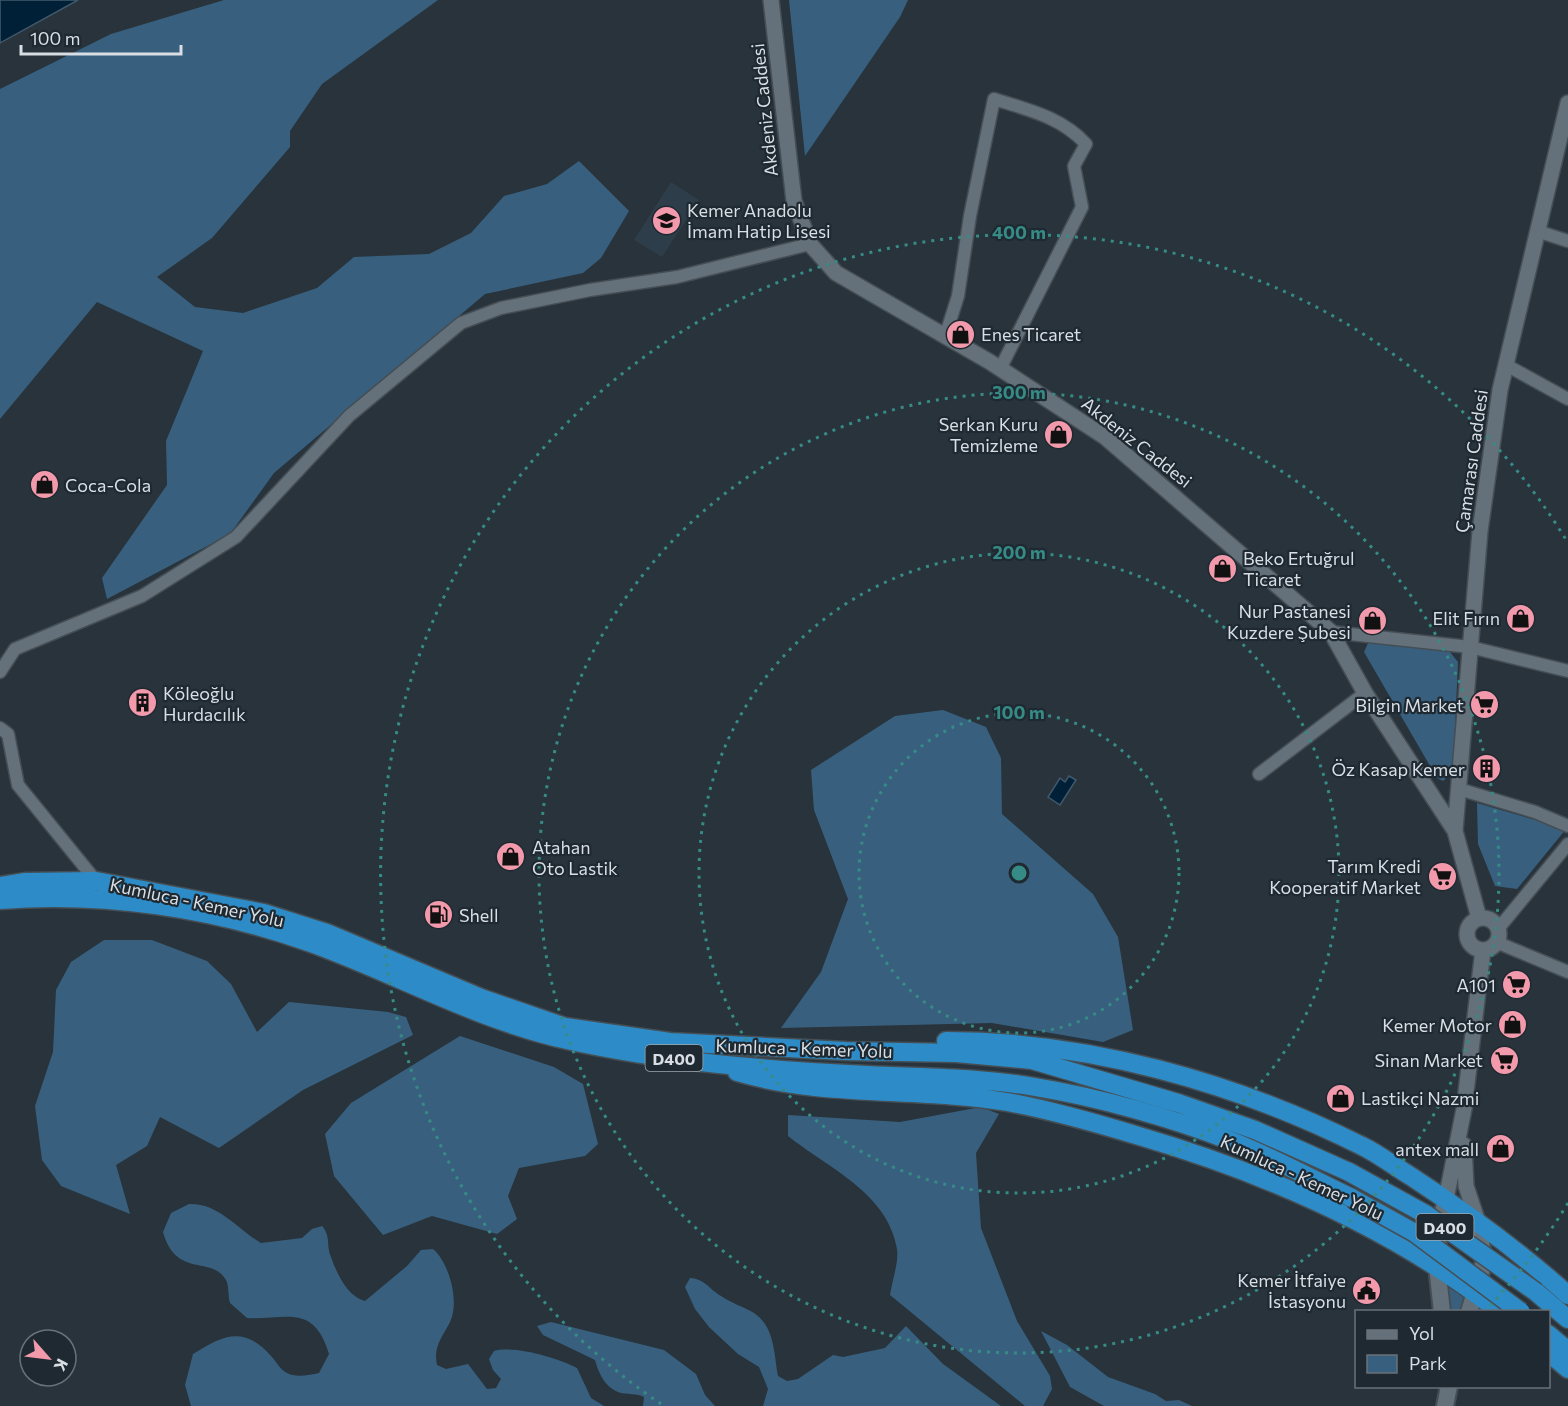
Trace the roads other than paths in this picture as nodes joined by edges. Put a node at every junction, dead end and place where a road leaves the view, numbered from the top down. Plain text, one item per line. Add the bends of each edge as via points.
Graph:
1 (771, 0) edge
2 (1568, 103) edge
3 (1537, 231) junction
4 (1568, 241) edge
5 (810, 244) junction
6 (945, 337) junction
7 (1506, 365) junction
8 (1000, 369) junction
9 (1568, 399) edge
10 (1331, 633) junction
11 (1470, 647) junction
12 (1568, 671) edge
13 (0, 672) edge
14 (1365, 693) junction
15 (0, 729) edge
16 (1259, 774) dead end
17 (1459, 789) junction
18 (1568, 826) edge
19 (1455, 831) junction
20 (1568, 844) edge
21 (96, 880) junction
22 (0, 886) edge
23 (0, 900) edge
24 (1479, 918) junction
25 (1492, 940) junction
26 (1568, 972) edge
27 (770, 1047) junction
28 (701, 1061) junction
29 (1464, 1109) junction
30 (1446, 1199) junction
31 (1478, 1222) junction
32 (1437, 1266) junction
33 (1475, 1292) junction
34 (1568, 1295) edge
35 (1442, 1310) edge
36 (1469, 1310) edge
37 (1499, 1310) edge
38 (1520, 1310) edge
39 (1568, 1319) edge
40 (1550, 1336) edge
41 (1568, 1351) edge
42 (1550, 1354) edge
43 (1568, 1369) edge
44 (1440, 1388) edge
45 (1449, 1388) edge
46 (1439, 1406) edge
47 (1445, 1406) edge

1 - 5 street, Akdeniz Caddesi via 794,201
2 - 3 street, Çamarası Caddesi
3 - 4 street
3 - 7 street, Çamarası Caddesi
5 - 6 street, Akdeniz Caddesi via 836,273
5 - 13 street via 677,277 501,308 461,323 349,416 236,537 142,596 15,648
6 - 8 street, Akdeniz Caddesi
6 - 8 street via 958,296 994,99 1071,128 1086,144 1074,166 1083,207
7 - 9 street
7 - 11 street, Çamarası Caddesi via 1480,531
8 - 10 street, Akdeniz Caddesi via 1105,437
10 - 11 street
10 - 14 street, Akdeniz Caddesi
11 - 12 street
11 - 17 street, Çamarası Caddesi
14 - 16 street
14 - 19 street, Akdeniz Caddesi
15 - 21 street via 8,734 18,785
17 - 18 street
17 - 19 street, Çamarası Caddesi
19 - 24 street, Akdeniz Caddesi
20 - 25 street
21 - 22 highway, Kumluca - Kemer Yolu / D400
21 - 27 highway, Kumluca - Kemer Yolu / D400 via 264,913 327,933 480,998 565,1027 670,1042
23 - 28 highway, Kumluca - Kemer Yolu / D400 via 62,897 133,902 261,927 313,944 517,1027 598,1047
24 - 25 street via 1487,918
24 - 25 street via 1472,922 1466,936 1475,948
25 - 26 street
25 - 29 street
27 - 30 highway via 824,1042 981,1041 1042,1046 1160,1068 1287,1113 1364,1146
27 - 39 highway, Kumluca - Kemer Yolu / D400, bridge via 956,1053 1032,1060 1244,1126 1349,1172 1426,1215
28 - 32 highway, Kumluca - Kemer Yolu / D400 via 763,1080 996,1101 1066,1114 1183,1149 1298,1193 1350,1215
28 - 38 highway, Kumluca - Kemer Yolu / D400, bridge via 864,1075 981,1079 1081,1096 1230,1141 1352,1198 1415,1233
29 - 30 street
29 - 31 street via 1466,1186
30 - 31 highway
30 - 32 main road via 1438,1235
31 - 33 main road via 1484,1262
31 - 34 highway
32 - 33 highway, Kumluca - Kemer Yolu / D400
32 - 35 main road
33 - 36 main road
33 - 37 highway, Kumluca - Kemer Yolu / D400
40 - 41 highway
42 - 43 highway
44 - 46 main road
45 - 47 main road

